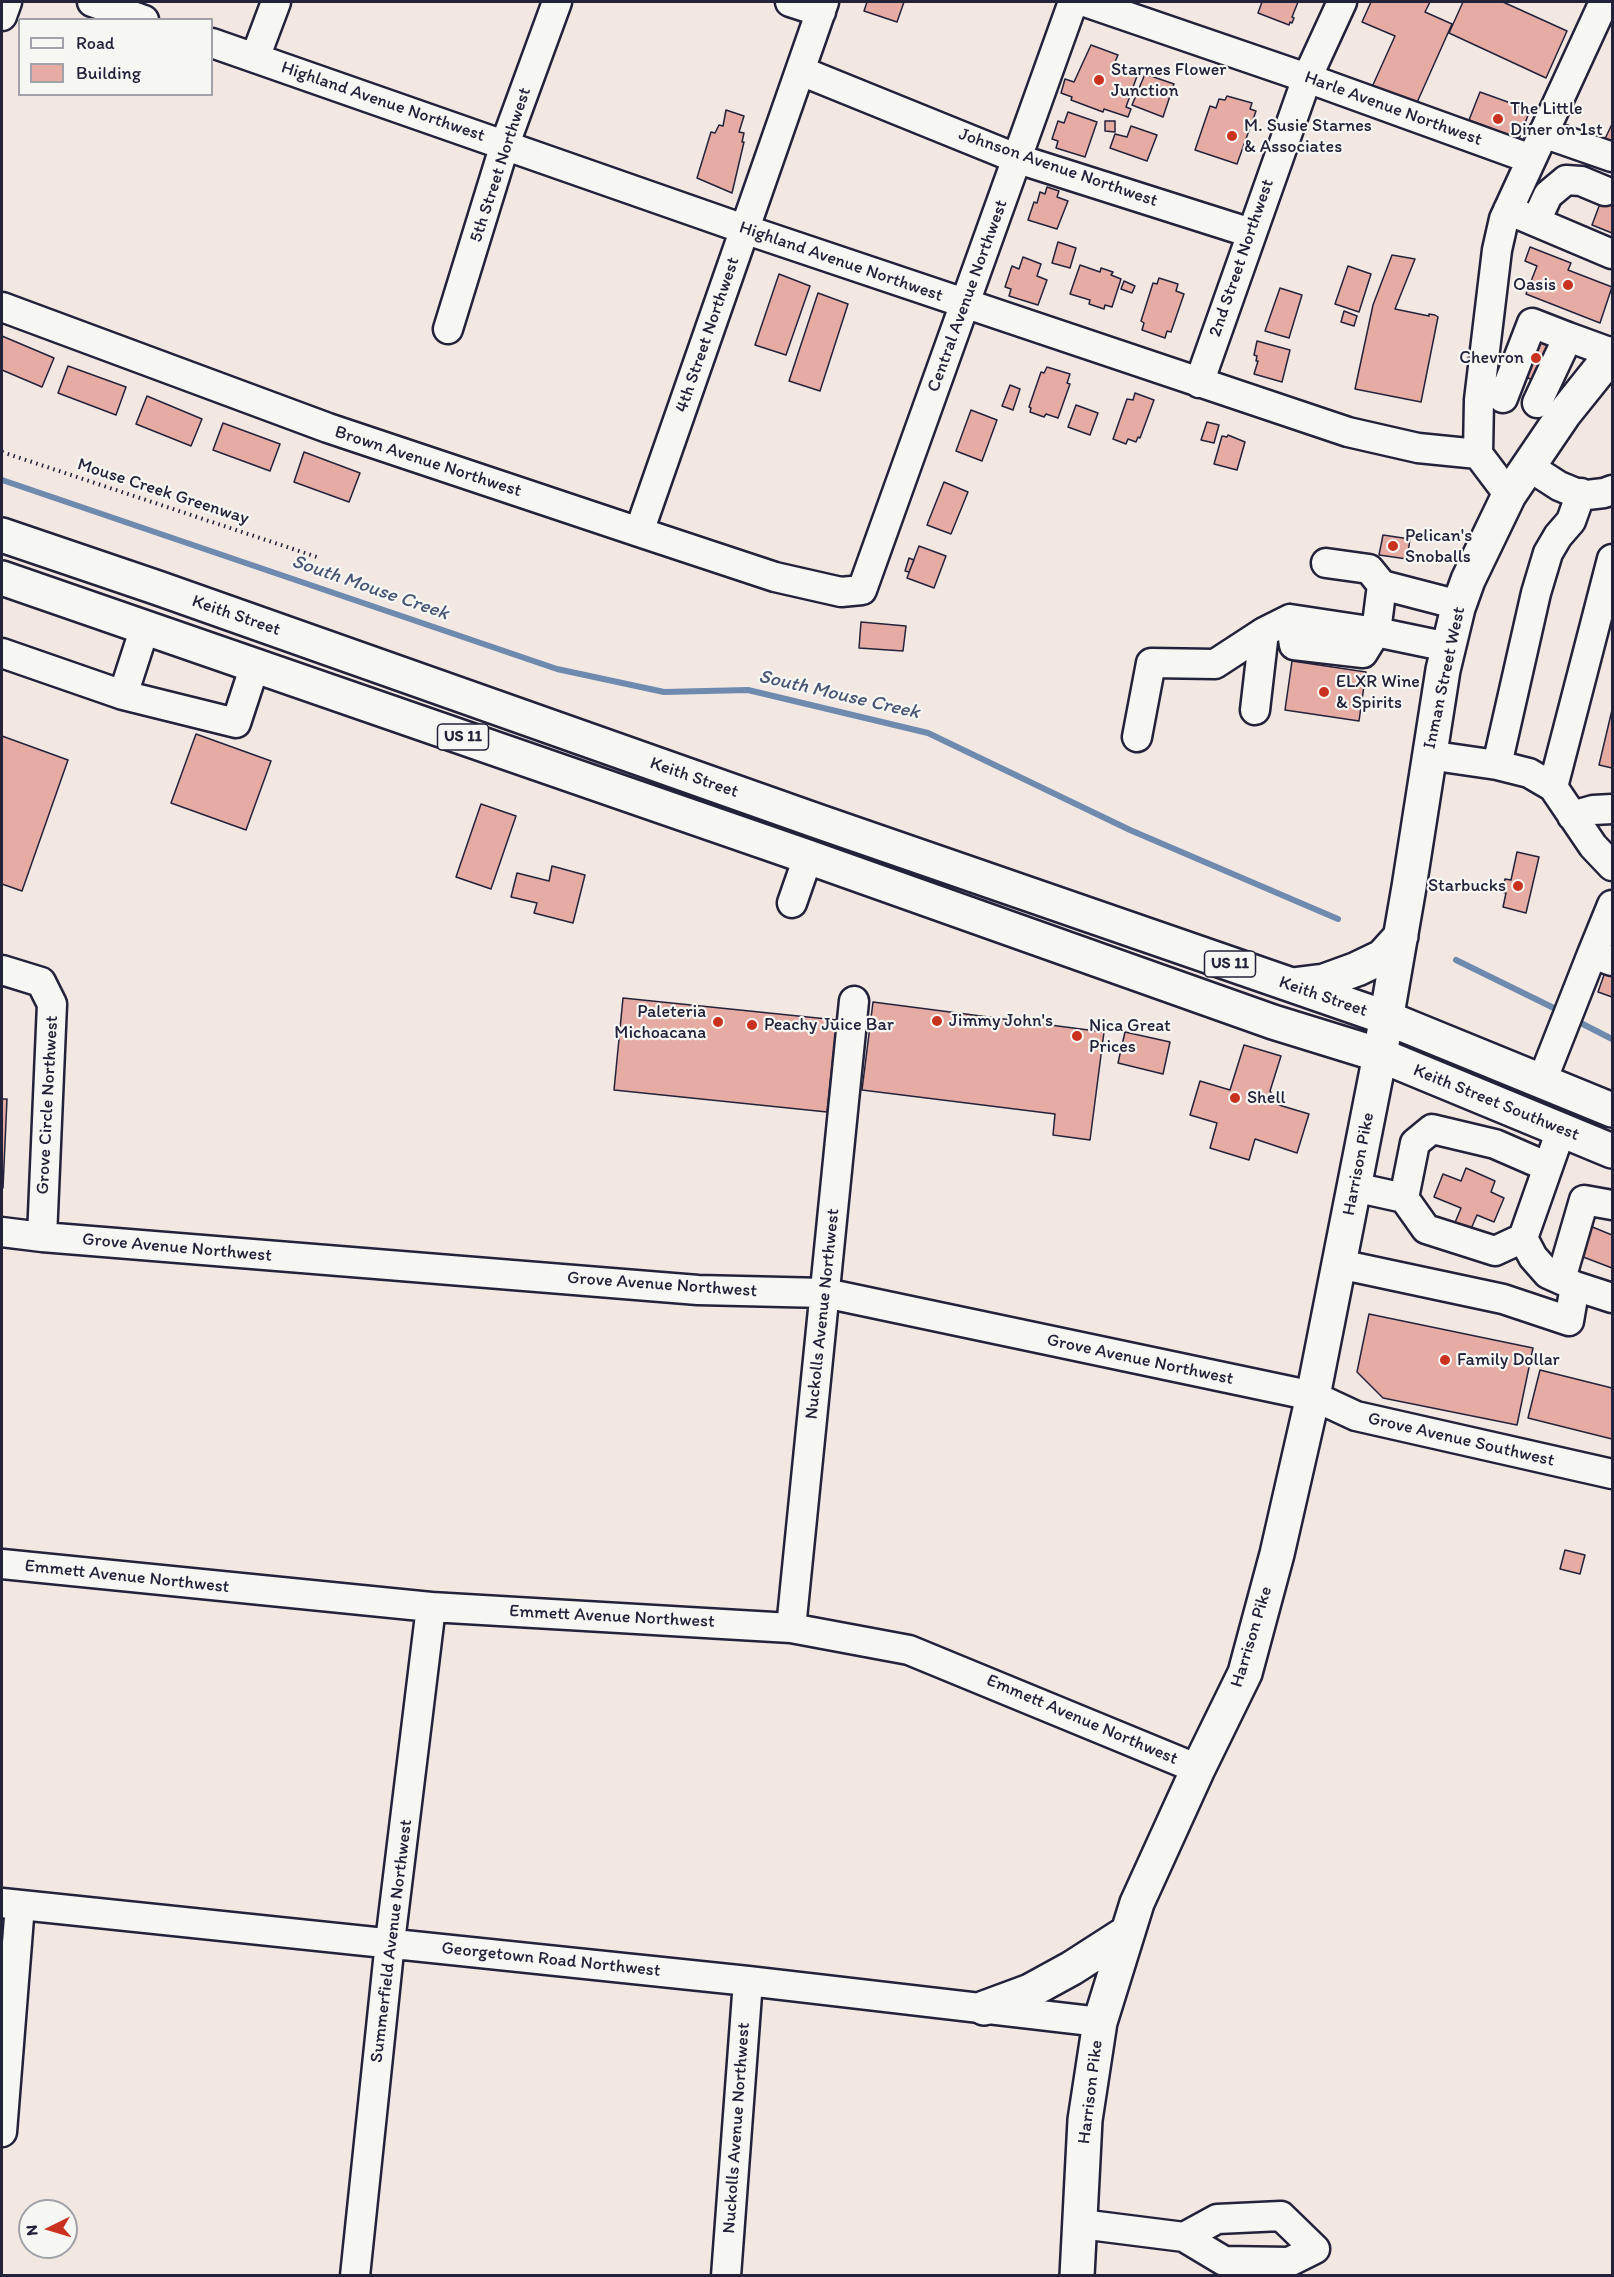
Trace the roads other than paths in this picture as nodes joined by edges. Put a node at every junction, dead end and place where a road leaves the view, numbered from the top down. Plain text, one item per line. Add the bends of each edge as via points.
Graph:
1 (7, 2) edge
2 (92, 2) edge
3 (276, 2) edge
4 (557, 2) edge
5 (790, 2) edge
6 (1073, 2) edge
7 (1085, 2) edge
8 (1342, 2) edge
9 (1604, 2) edge
10 (823, 7) edge
11 (2, 16) edge
12 (138, 18) edge
13 (213, 43) edge
14 (255, 58) junction
15 (801, 71) junction
16 (1307, 78) junction
17 (1543, 133) junction
18 (505, 144) junction
19 (1612, 157) edge
20 (1018, 159) junction
21 (1531, 159) junction
22 (1605, 191) dead end
23 (1508, 210) junction
24 (1261, 217) junction
25 (1536, 222) junction
26 (744, 229) junction
27 (1612, 254) edge
28 (965, 304) junction
29 (2, 307) edge
30 (1489, 310) junction
31 (1532, 323) junction
32 (448, 329) dead end
33 (1568, 337) junction
34 (1612, 354) edge
35 (1199, 382) junction
36 (1491, 399) junction
37 (1550, 409) junction
38 (1478, 454) junction
39 (1528, 466) junction
40 (1612, 490) edge
41 (1581, 494) junction
42 (1509, 495) junction
43 (639, 532) junction
44 (2, 535) edge
45 (1612, 559) edge
46 (1326, 563) dead end
47 (2, 578) edge
48 (1382, 585) junction
49 (1609, 587) edge
50 (158, 588) junction
51 (862, 590) joint
52 (1459, 605) junction
53 (145, 627) junction
54 (1264, 632) junction
55 (1376, 632) junction
56 (1448, 647) junction
57 (2, 653) edge
58 (255, 665) junction
59 (123, 695) junction
60 (1255, 710) dead end
61 (1137, 737) dead end
62 (1428, 755) junction
63 (1497, 765) junction
64 (1553, 787) junction
65 (1612, 809) edge
66 (1572, 816) junction
67 (820, 822) junction
68 (808, 857) junction
69 (1612, 866) edge
70 (792, 903) dead end
71 (1612, 905) edge
72 (1401, 936) junction
73 (1602, 957) edge
74 (2, 970) edge
75 (1290, 985) junction
76 (854, 1000) dead end
77 (1387, 1018) junction
78 (1380, 1055) junction
79 (1542, 1081) junction
80 (1612, 1110) edge
81 (1561, 1130) junction
82 (1612, 1151) edge
83 (1548, 1167) junction
84 (1354, 1187) junction
85 (1404, 1198) junction
86 (1612, 1206) edge
87 (2, 1232) edge
88 (42, 1237) junction
89 (1523, 1238) junction
90 (1340, 1264) junction
91 (1568, 1282) junction
92 (825, 1293) junction
93 (1612, 1298) edge
94 (1313, 1396) junction
95 (1612, 1474) edge
96 (2, 1564) edge
97 (431, 1607) junction
98 (791, 1628) junction
99 (1198, 1768) junction
100 (11, 1904) edge
101 (1128, 1932) junction
102 (390, 1942) junction
103 (748, 1981) junction
104 (984, 2008) junction
105 (1100, 2022) junction
106 (2, 2132) edge
107 (1081, 2224) junction
108 (1184, 2237) junction
109 (355, 2276) edge
110 (726, 2276) edge
111 (1077, 2276) edge

1 - 11 street
2 - 12 street
3 - 14 street
4 - 18 street, 5th Street Northwest
5 - 10 street
6 - 20 street, Central Avenue Northwest
7 - 16 street, Harle Avenue Northwest
8 - 16 street, 2nd Street Northwest
9 - 17 street
10 - 15 street, 4th Street Northwest
13 - 14 street, Highland Avenue Northwest
14 - 18 street, Highland Avenue Northwest
15 - 20 street, Johnson Avenue Northwest
15 - 26 street, 4th Street Northwest
16 - 21 street, Harle Avenue Northwest
16 - 24 street, 2nd Street Northwest
17 - 19 street
17 - 21 street
18 - 26 street, Highland Avenue Northwest
18 - 32 street, 5th Street Northwest
20 - 24 street, Johnson Avenue Northwest
20 - 28 street, Central Avenue Northwest
21 - 23 street
22 - 25 street via 1581,181 1566,180 1548,195
23 - 25 street
23 - 30 street via 1497,250
24 - 35 street, 2nd Street Northwest
25 - 27 street
26 - 28 street, Highland Avenue Northwest
26 - 43 street, 4th Street Northwest
28 - 35 street, Highland Avenue Northwest
28 - 51 street, Central Avenue Northwest
29 - 43 street, Brown Avenue Northwest via 328,428
30 - 31 street
30 - 36 street
31 - 33 street
31 - 36 street
33 - 34 street
33 - 37 street
34 - 37 main road, Inman Street West
35 - 38 street, Highland Avenue Northwest via 1348,432 1418,448
36 - 37 street
36 - 38 street
37 - 39 main road, Inman Street West
38 - 42 street
39 - 41 street via 1559,486
39 - 42 main road, Inman Street West
40 - 41 street
41 - 63 street via 1571,521 1548,553
42 - 52 main road, Inman Street West
43 - 51 street, Brown Avenue Northwest via 775,577 841,592
44 - 50 main road, Keith Street / US 11
45 - 49 street
46 - 48 street via 1369,569
47 - 53 main road, Keith Street / US 11
48 - 52 street
48 - 55 street
49 - 64 street
50 - 53 main road
50 - 67 main road, Keith Street / US 11
52 - 56 main road, Inman Street West
53 - 58 main road, Keith Street / US 11
53 - 59 street
54 - 55 street via 1290,619
54 - 60 street
54 - 61 street via 1215,664 1151,663
55 - 56 street
56 - 62 main road, Inman Street West
57 - 59 street
58 - 59 street via 236,723
58 - 68 main road, Keith Street / US 11
62 - 63 street
62 - 72 main road, Inman Street West
63 - 64 street via 1529,772
64 - 66 street
65 - 66 street
66 - 69 street
67 - 68 main road
67 - 75 main road, Keith Street / US 11
68 - 70 street
68 - 78 main road, Keith Street / US 11 via 1273,1022
71 - 73 street
72 - 75 main road via 1382,957 1357,969 1324,981
72 - 77 main road, Inman Street West
73 - 79 street
74 - 88 street, Grove Circle Northwest via 41,982 52,1004
75 - 77 main road, Keith Street / US 11
76 - 92 street, Nuckolls Avenue Northwest
77 - 78 main road, Harrison Pike
77 - 79 main road, Keith Street Southwest / US 11
78 - 81 main road, Keith Street Southwest / US 11
78 - 84 main road, Harrison Pike
79 - 80 main road, Keith Street Southwest / US 11
81 - 82 main road, Keith Street Southwest / US 11
81 - 83 street
83 - 85 street via 1495,1144 1432,1129 1415,1143
83 - 89 street
84 - 85 street
84 - 90 main road, Harrison Pike
85 - 89 street via 1426,1229 1495,1251
86 - 91 street via 1584,1200
87 - 88 street, Grove Avenue Northwest
88 - 92 street, Grove Avenue Northwest via 698,1290
89 - 91 street via 1548,1274
90 - 91 street via 1503,1299 1569,1321
90 - 94 main road, Harrison Pike
91 - 93 street
92 - 94 street, Grove Avenue Northwest
92 - 98 street, Nuckolls Avenue Northwest
94 - 95 street, Grove Avenue Southwest via 1356,1416
94 - 99 main road, Harrison Pike via 1245,1673
96 - 97 street, Emmett Avenue Northwest
97 - 98 street, Emmett Avenue Northwest
97 - 102 street, Summerfield Avenue Northwest
98 - 99 street, Emmett Avenue Northwest via 909,1650
99 - 101 main road, Harrison Pike via 1137,1903
100 - 102 street, Georgetown Road Northwest
100 - 106 street
101 - 104 main road via 1030,1991
101 - 105 main road, Harrison Pike
102 - 103 street, Georgetown Road Northwest
102 - 109 street, Summerfield Avenue Northwest
103 - 104 street, Georgetown Road Northwest
103 - 110 street, Nuckolls Avenue Northwest
104 - 105 street, Georgetown Road Northwest
105 - 107 main road, Harrison Pike via 1085,2120
107 - 108 street
107 - 111 main road, Harrison Pike
108 - 108 street via 1224,2261 1290,2262 1315,2249 1281,2216 1217,2219

